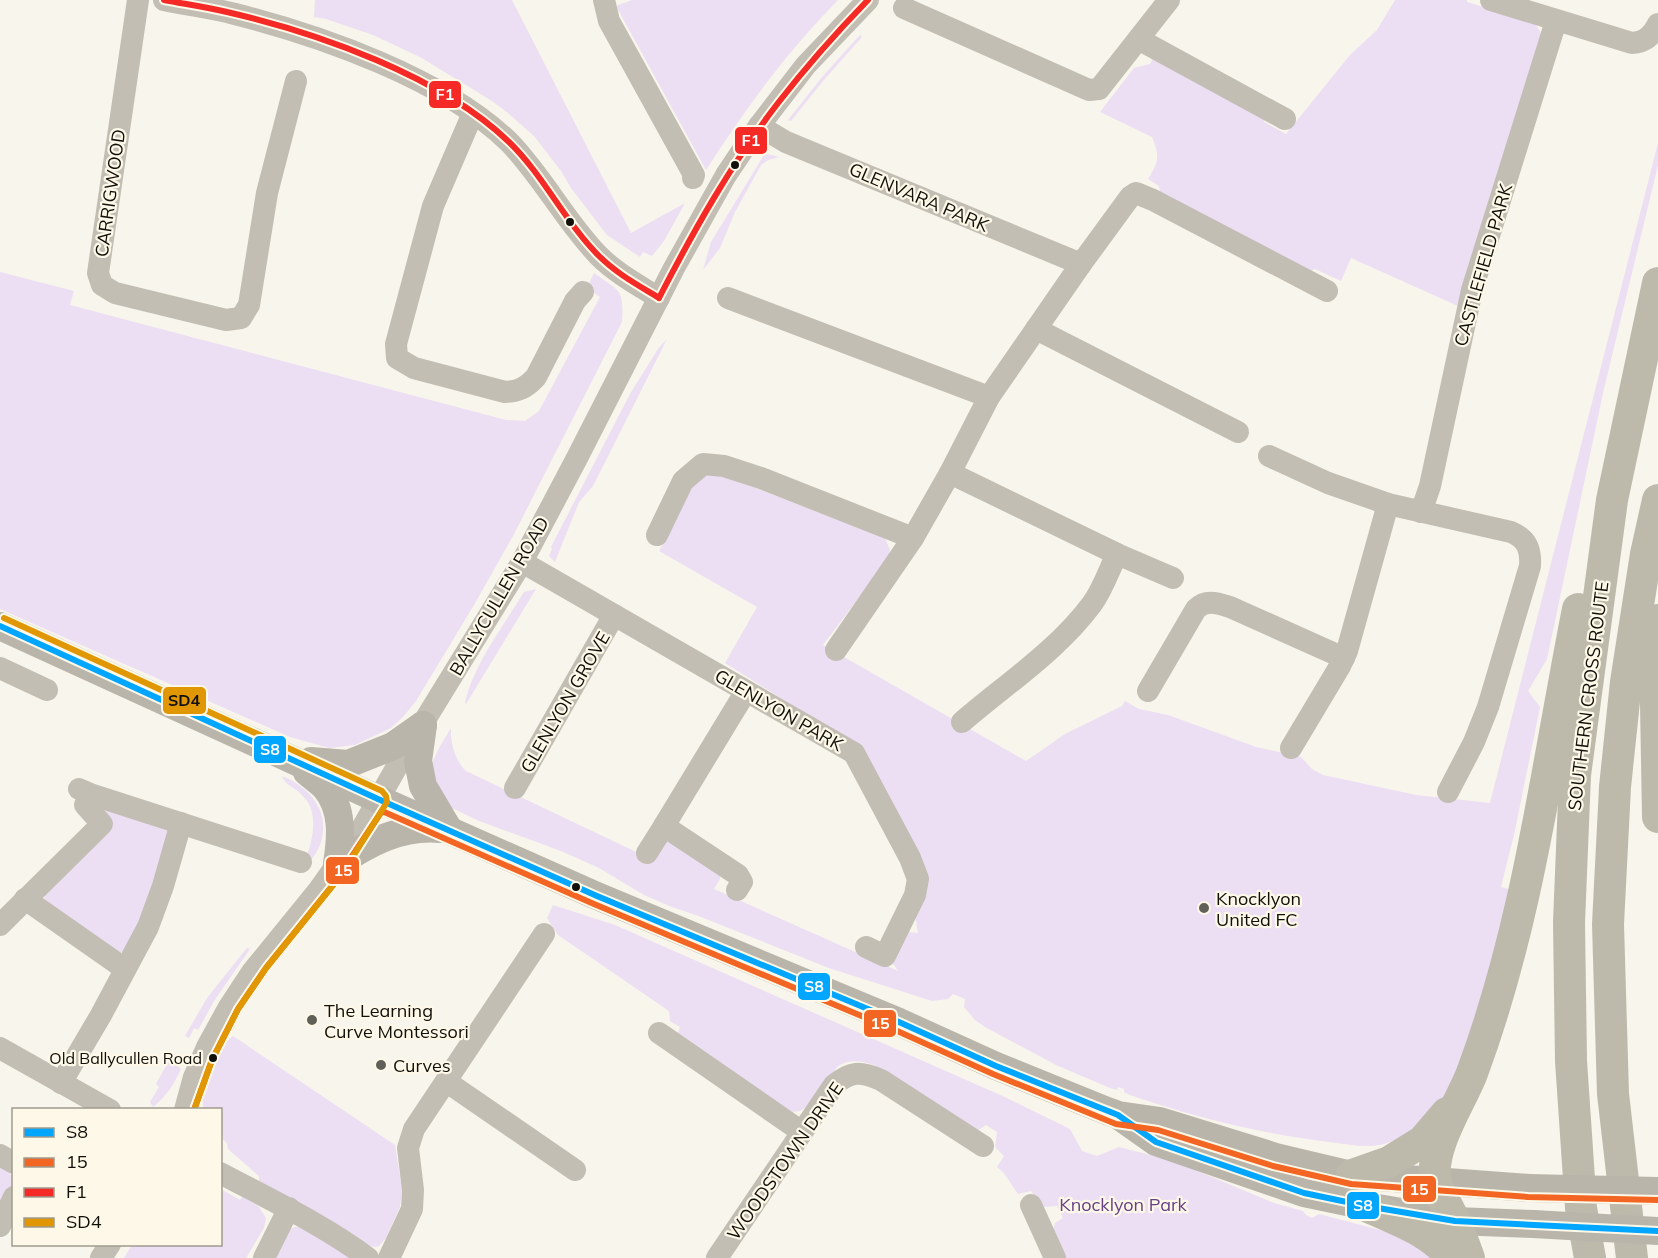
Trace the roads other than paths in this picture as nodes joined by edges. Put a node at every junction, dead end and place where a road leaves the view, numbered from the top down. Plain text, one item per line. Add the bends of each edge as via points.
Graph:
1 (138, 0) edge
2 (164, 0) edge
3 (604, 0) edge
4 (868, 0) edge
5 (1169, 0) edge
6 (1491, 0) edge
7 (234, 7) edge
8 (904, 8) dead end
9 (1556, 21) junction
10 (1653, 31) edge
11 (1140, 40) junction
12 (296, 81) dead end
13 (473, 113) junction
14 (1285, 119) dead end
15 (759, 126) junction
16 (693, 178) dead end
17 (1081, 264) junction
18 (1658, 282) edge
19 (1326, 291) dead end
20 (583, 292) dead end
21 (659, 298) junction
22 (728, 298) dead end
23 (1036, 328) junction
24 (989, 397) junction
25 (1238, 432) dead end
26 (1269, 456) dead end
27 (950, 473) junction
28 (1612, 500) junction
29 (1658, 501) edge
30 (1388, 504) junction
31 (1421, 512) junction
32 (657, 535) dead end
33 (913, 538) junction
34 (1117, 554) junction
35 (522, 562) junction
36 (1173, 578) dead end
37 (614, 615) junction
38 (1658, 620) edge
39 (0, 626) edge
40 (836, 650) dead end
41 (1344, 658) junction
42 (0, 668) edge
43 (47, 690) dead end
44 (746, 691) junction
45 (1148, 691) dead end
46 (962, 722) dead end
47 (423, 725) junction
48 (1291, 748) dead end
49 (291, 759) junction
50 (515, 788) dead end
51 (1449, 792) dead end
52 (378, 799) junction
53 (1658, 817) edge
54 (181, 824) junction
55 (664, 826) junction
56 (449, 830) junction
57 (647, 853) dead end
58 (301, 862) dead end
59 (337, 864) junction
60 (737, 890) dead end
61 (25, 899) junction
62 (0, 925) edge
63 (544, 934) dead end
64 (866, 947) dead end
65 (125, 969) junction
66 (659, 1033) dead end
67 (0, 1048) edge
68 (447, 1082) junction
69 (61, 1083) junction
70 (1457, 1102) junction
71 (106, 1108) edge
72 (186, 1108) edge
73 (1118, 1115) junction
74 (802, 1132) junction
75 (983, 1146) dead end
76 (575, 1170) dead end
77 (222, 1174) edge
78 (1352, 1175) junction
79 (1435, 1179) junction
80 (1658, 1191) edge
81 (12, 1201) edge
82 (1366, 1206) junction
83 (289, 1208) junction
84 (1035, 1214) dead end
85 (1455, 1221) junction
86 (0, 1226) edge
87 (1658, 1231) edge
88 (264, 1258) edge
89 (368, 1258) edge
90 (389, 1258) edge
91 (717, 1258) edge
92 (1055, 1258) edge
93 (1452, 1258) edge
94 (1469, 1258) edge
95 (1590, 1258) edge
96 (1632, 1258) edge

1 - 12 street, CARRIGWOOD via 98,273 102,285 115,293 226,320 240,318 249,305 267,193
2 - 7 street
3 - 16 street via 609,21
4 - 15 street, BALLYCULLEN ROAD via 807,65
5 - 11 street
6 - 9 street
7 - 13 street via 385,65
8 - 11 street via 1089,90 1099,89
9 - 10 street via 1626,42 1640,42
9 - 31 street, CASTLEFIELD PARK via 1472,290
11 - 14 street
13 - 20 street via 433,206 396,344 397,358 414,368 517,392 536,377
13 - 21 street via 532,167 600,257
15 - 17 street, GLENVARA PARK via 786,142
15 - 21 street, BALLYCULLEN ROAD via 711,201
17 - 19 street via 1136,193
17 - 23 street
18 - 28 highway, SOUTHERN CROSS ROUTE
21 - 35 street, BALLYCULLEN ROAD
22 - 24 street
23 - 24 street
23 - 25 street
24 - 27 street
26 - 30 street
27 - 33 street
27 - 34 street
28 - 70 highway via 1590,551 1522,904 1471,1074
28 - 95 highway, SOUTHERN CROSS ROUTE via 1575,775 1569,921 1571,1061 1581,1208
29 - 96 highway, SOUTHERN CROSS ROUTE via 1626,682 1615,787 1608,924 1613,1094
30 - 31 street
30 - 41 street
31 - 51 street via 1511,532 1526,542 1530,551 1530,566 1488,707
32 - 33 street via 683,481 703,464 761,478
33 - 40 street
34 - 36 street
34 - 46 street via 1093,603 1063,636
35 - 37 street, GLENLYON PARK
35 - 47 street, BALLYCULLEN ROAD
37 - 44 street, GLENLYON PARK
37 - 50 street, GLENLYON GROVE
38 - 53 highway
39 - 49 main road
41 - 45 street via 1230,607 1208,602 1196,609
41 - 48 street
42 - 43 street
44 - 55 street
44 - 64 street, GLENLYON PARK via 854,753 910,858 918,879 904,920 885,956
47 - 49 main road via 393,746 348,764
47 - 52 street, BALLYCULLEN ROAD
47 - 56 main road via 418,761 423,786
49 - 52 main road
49 - 59 main road via 326,788 337,808 341,837
52 - 56 main road
52 - 59 street
54 - 58 street
54 - 61 street via 93,795 82,797 102,824
54 - 65 street via 148,927
55 - 57 street
55 - 60 street via 738,875 742,882
56 - 59 main road via 431,828 394,834 367,844
56 - 73 main road
59 - 72 street via 229,1007 194,1077
61 - 62 street
61 - 65 street
63 - 68 street
65 - 69 street
66 - 74 street
67 - 69 street
68 - 76 street
68 - 90 street via 414,1129 408,1148 412,1209
69 - 71 street
70 - 78 highway via 1423,1141 1389,1162
70 - 79 highway via 1441,1141
73 - 78 main road via 1160,1121 1276,1157
73 - 82 main road via 1156,1142 1304,1193
74 - 75 street, WOODSTOWN DRIVE via 834,1085 844,1076 857,1073 881,1080
74 - 91 street, WOODSTOWN DRIVE
77 - 83 street
78 - 79 main road
79 - 80 main road, bridge via 1529,1188
79 - 85 highway
81 - 86 street
82 - 85 main road
82 - 93 highway via 1442,1244
83 - 88 street
83 - 89 street
84 - 92 street
85 - 87 main road, bridge
85 - 94 highway

